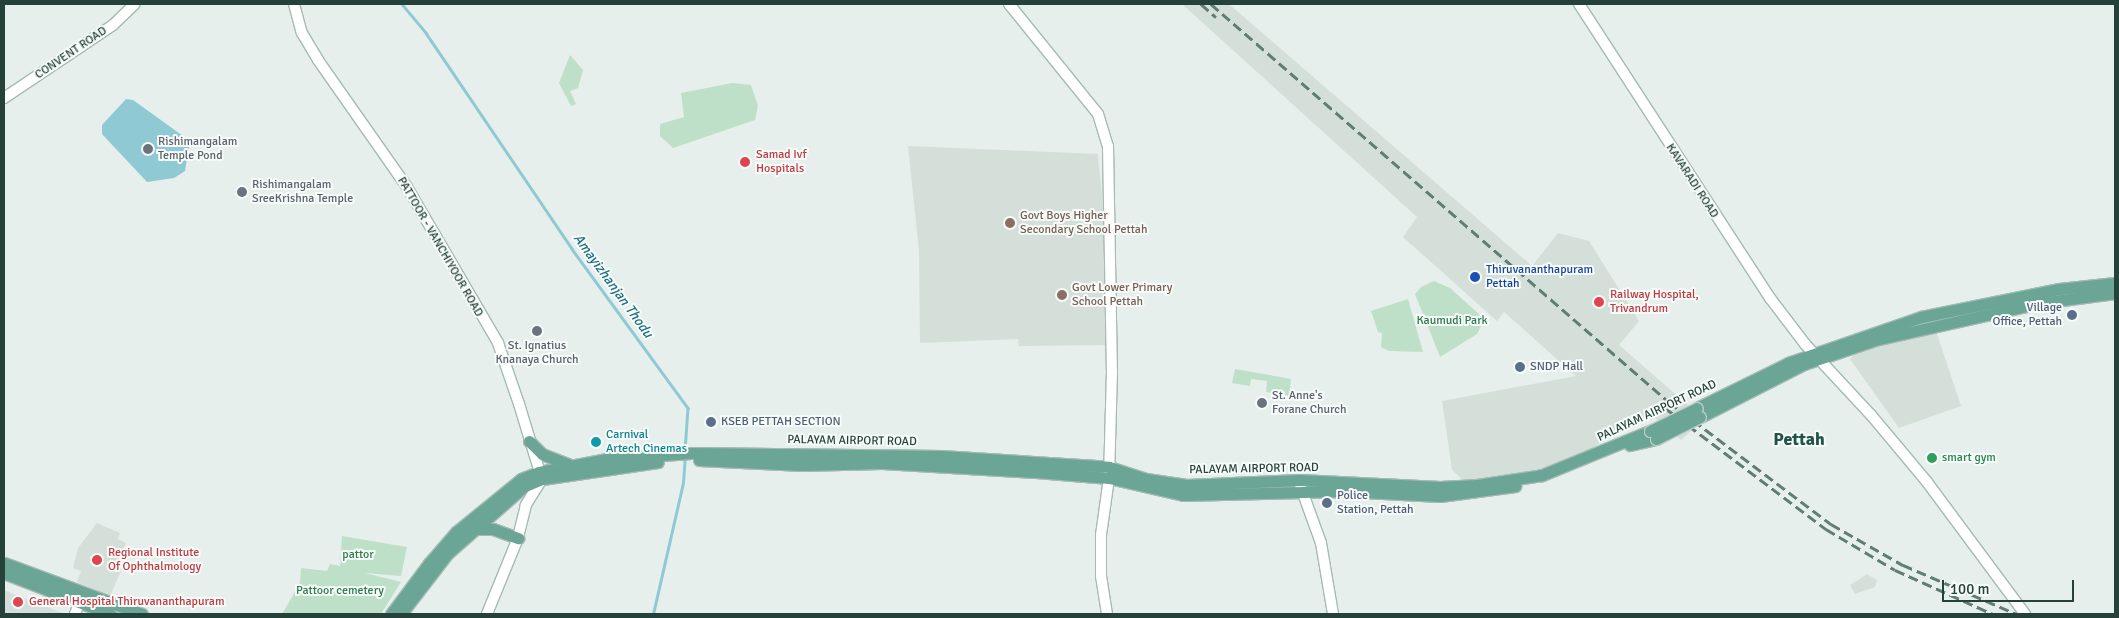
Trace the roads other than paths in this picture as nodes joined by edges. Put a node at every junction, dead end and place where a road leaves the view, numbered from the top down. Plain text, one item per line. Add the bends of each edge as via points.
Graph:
1 (135, 4) edge
2 (294, 4) edge
3 (1009, 4) edge
4 (1579, 4) edge
5 (4, 98) edge
6 (2115, 284) edge
7 (2115, 293) edge
8 (1819, 357) junction
9 (1840, 381) junction
10 (1699, 413) junction
11 (530, 441) junction
12 (669, 457) junction
13 (572, 465) junction
14 (1109, 473) junction
15 (540, 475) junction
16 (1300, 485) junction
17 (473, 529) junction
18 (518, 538) junction
19 (4, 563) edge
20 (4, 573) edge
21 (81, 598) junction
22 (75, 614) edge
23 (110, 614) edge
24 (142, 614) edge
25 (391, 614) edge
26 (401, 614) edge
27 (487, 614) edge
28 (1107, 614) edge
29 (1333, 614) edge
30 (2025, 614) edge

1 - 5 main road, CONVENT ROAD via 113,25
2 - 11 main road, PATTOOR - VANCHIYOOR ROAD via 302,33 318,60 407,187 498,343
3 - 14 main road via 1098,114 1108,146 1112,371
4 - 8 main road, KAVARADI ROAD via 1744,262
6 - 8 main road, PALAYAM AIRPORT ROAD via 2058,289 1921,317
7 - 8 main road, PALAYAM AIRPORT ROAD via 2039,302 1925,327
8 - 9 main road
8 - 9 main road via 1840,374
8 - 10 main road, PALAYAM AIRPORT ROAD
8 - 10 main road, PALAYAM AIRPORT ROAD
9 - 30 main road via 1927,482
10 - 16 main road, PALAYAM AIRPORT ROAD, bridge via 1558,478 1478,493 1440,496
11 - 13 main road via 542,454
11 - 15 main road, PATTOOR - VANCHIYOOR ROAD
12 - 13 main road, PALAYAM AIRPORT ROAD
12 - 14 main road, PALAYAM AIRPORT ROAD via 941,456
12 - 15 main road, PALAYAM AIRPORT ROAD
13 - 15 main road, PALAYAM AIRPORT ROAD
14 - 16 main road, PALAYAM AIRPORT ROAD via 1187,485
14 - 28 main road via 1101,534 1101,576
15 - 17 main road, PALAYAM AIRPORT ROAD
15 - 18 main road via 520,521
15 - 25 main road, PALAYAM AIRPORT ROAD via 521,479 456,532
16 - 29 main road via 1321,543
17 - 18 main road via 493,529
17 - 26 main road, PALAYAM AIRPORT ROAD via 448,553
18 - 27 main road
19 - 21 main road
20 - 21 main road
21 - 22 main road
21 - 23 main road
21 - 24 main road

